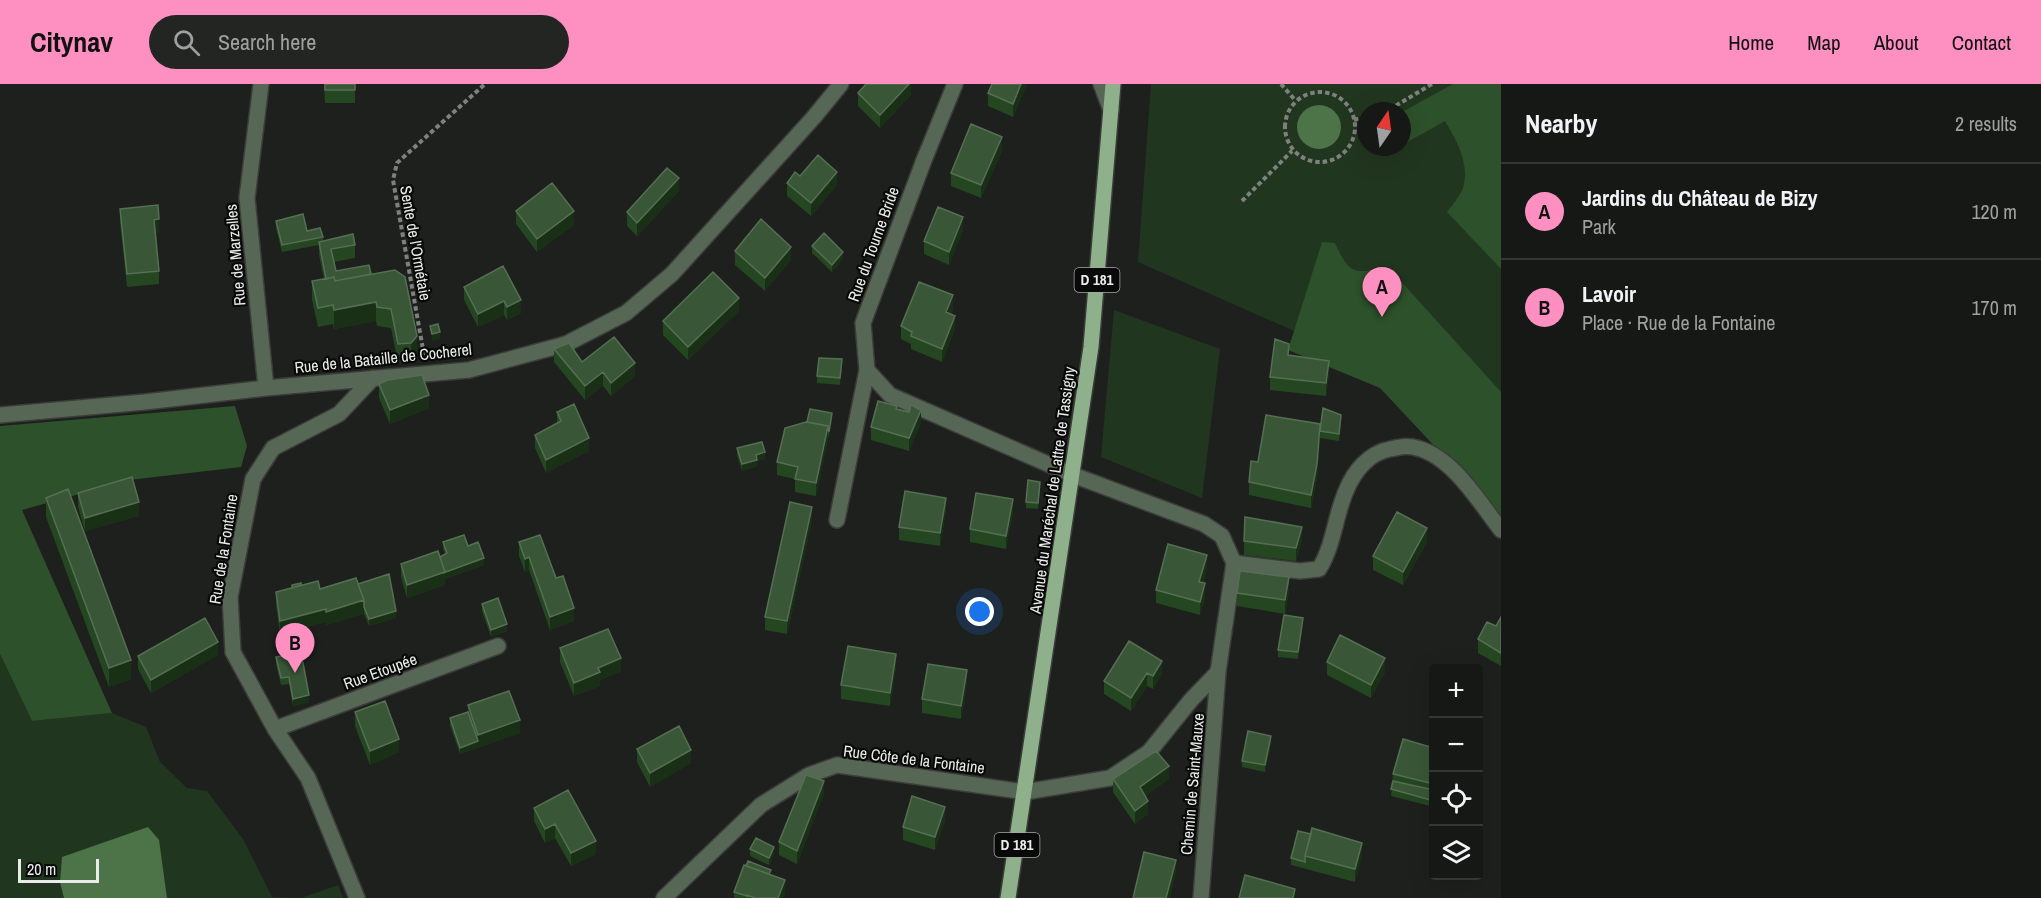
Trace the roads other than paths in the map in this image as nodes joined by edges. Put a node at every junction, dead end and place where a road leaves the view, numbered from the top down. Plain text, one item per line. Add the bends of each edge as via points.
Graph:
1 (261, 84) edge
2 (841, 84) edge
3 (955, 84) edge
4 (1101, 84) edge
5 (1113, 84) edge
6 (1111, 110) junction
7 (867, 370) junction
8 (373, 378) junction
9 (266, 388) junction
10 (0, 415) edge
11 (1073, 475) junction
12 (837, 520) dead end
13 (1501, 530) edge
14 (1234, 563) junction
15 (498, 646) dead end
16 (1218, 672) junction
17 (275, 729) junction
18 (1026, 792) junction
19 (357, 898) edge
20 (664, 898) edge
21 (1008, 898) edge
22 (1201, 898) edge

1 - 9 street, Rue de Marzelles via 247,198
2 - 8 street, Rue de la Bataille de Cocherel via 672,274 626,314 566,344 469,370
3 - 7 street, Rue du Tourne Bride via 863,323
4 - 6 street
5 - 6 main road, Avenue du Maréchal de Lattre de Tassigny / D 181
6 - 11 main road, Avenue du Maréchal de Lattre de Tassigny / D 181 via 1091,347
7 - 11 street via 890,395
7 - 12 street, Rue du Tourne Bride
8 - 9 street, Rue de la Bataille de Cocherel
8 - 17 street, Rue de la Fontaine via 339,414 273,448 253,479 230,597 233,652
9 - 10 street, Rue de la Bataille de Cocherel
11 - 14 street via 1204,524 1222,536
11 - 18 main road, Avenue du Maréchal de Lattre de Tassigny / D 181
13 - 14 street via 1457,474 1433,455 1405,446 1384,450 1364,461 1346,490 1326,558 1319,569 1300,571
14 - 16 street, Chemin de Saint-Mauxe
15 - 17 street, Rue Etoupée
16 - 18 street, Rue Côte de la Fontaine via 1149,752 1110,778
16 - 22 street, Chemin de Saint-Mauxe
17 - 19 street, Rue de la Fontaine via 308,778
18 - 20 street, Rue Côte de la Fontaine via 837,765 808,775 761,805
18 - 21 main road, Avenue du Maréchal de Lattre de Tassigny / D 181

